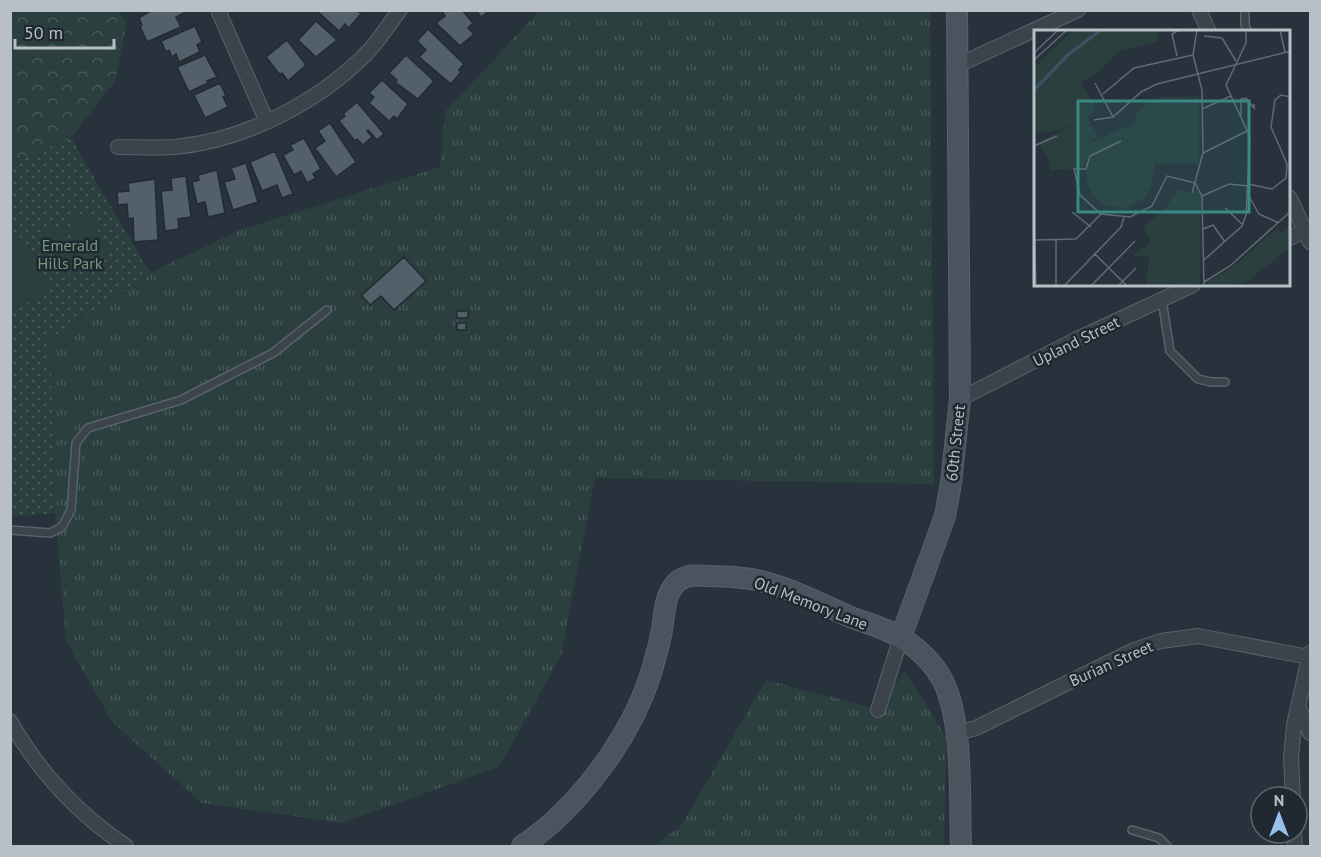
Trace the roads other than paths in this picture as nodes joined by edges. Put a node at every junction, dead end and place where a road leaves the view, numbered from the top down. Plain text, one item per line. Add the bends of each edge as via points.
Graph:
1 (218, 10) edge
2 (400, 10) edge
3 (957, 10) edge
4 (1078, 10) edge
5 (1199, 10) edge
6 (1245, 10) edge
7 (1034, 30) edge
8 (1034, 30) edge
9 (1208, 30) edge
10 (1247, 30) edge
11 (958, 65) junction
12 (267, 122) junction
13 (118, 147) dead end
14 (1291, 200) edge
15 (1308, 236) edge
16 (1291, 238) edge
17 (1191, 286) edge
18 (1162, 300) junction
19 (327, 310) dead end
20 (1225, 382) dead end
21 (960, 399) junction
22 (10, 530) edge
23 (900, 637) junction
24 (1310, 655) edge
25 (1298, 706) junction
26 (878, 710) dead end
27 (10, 721) edge
28 (1311, 733) edge
29 (957, 734) junction
30 (1292, 785) edge
31 (1132, 830) dead end
32 (126, 846) edge
33 (522, 846) edge
34 (961, 846) edge
35 (1167, 846) edge

1 - 12 street
2 - 12 street via 367,53 325,90
3 - 11 street, 60th Street
4 - 8 street
5 - 9 street
6 - 10 lane
7 - 11 street
11 - 21 street, 60th Street
12 - 13 street via 231,135 175,147
14 - 15 street
15 - 16 street
17 - 18 street, Upland Street
18 - 20 lane via 1170,351 1198,379
18 - 21 street, Upland Street
19 - 22 lane via 273,353 181,400 88,428 76,443 71,510 62,527 50,533
21 - 23 street, 60th Street via 945,516
23 - 26 street
23 - 29 street via 929,659 938,674 953,706
23 - 33 street, Old Memory Lane via 752,579 693,575 682,578 668,596 651,672 617,742 599,771 567,808
24 - 25 street
24 - 29 street, Burian Street via 1198,636 1161,641 1134,650
25 - 28 street
25 - 30 street via 1291,758
27 - 32 street via 26,748 69,800
29 - 34 street
31 - 35 lane via 1159,838

